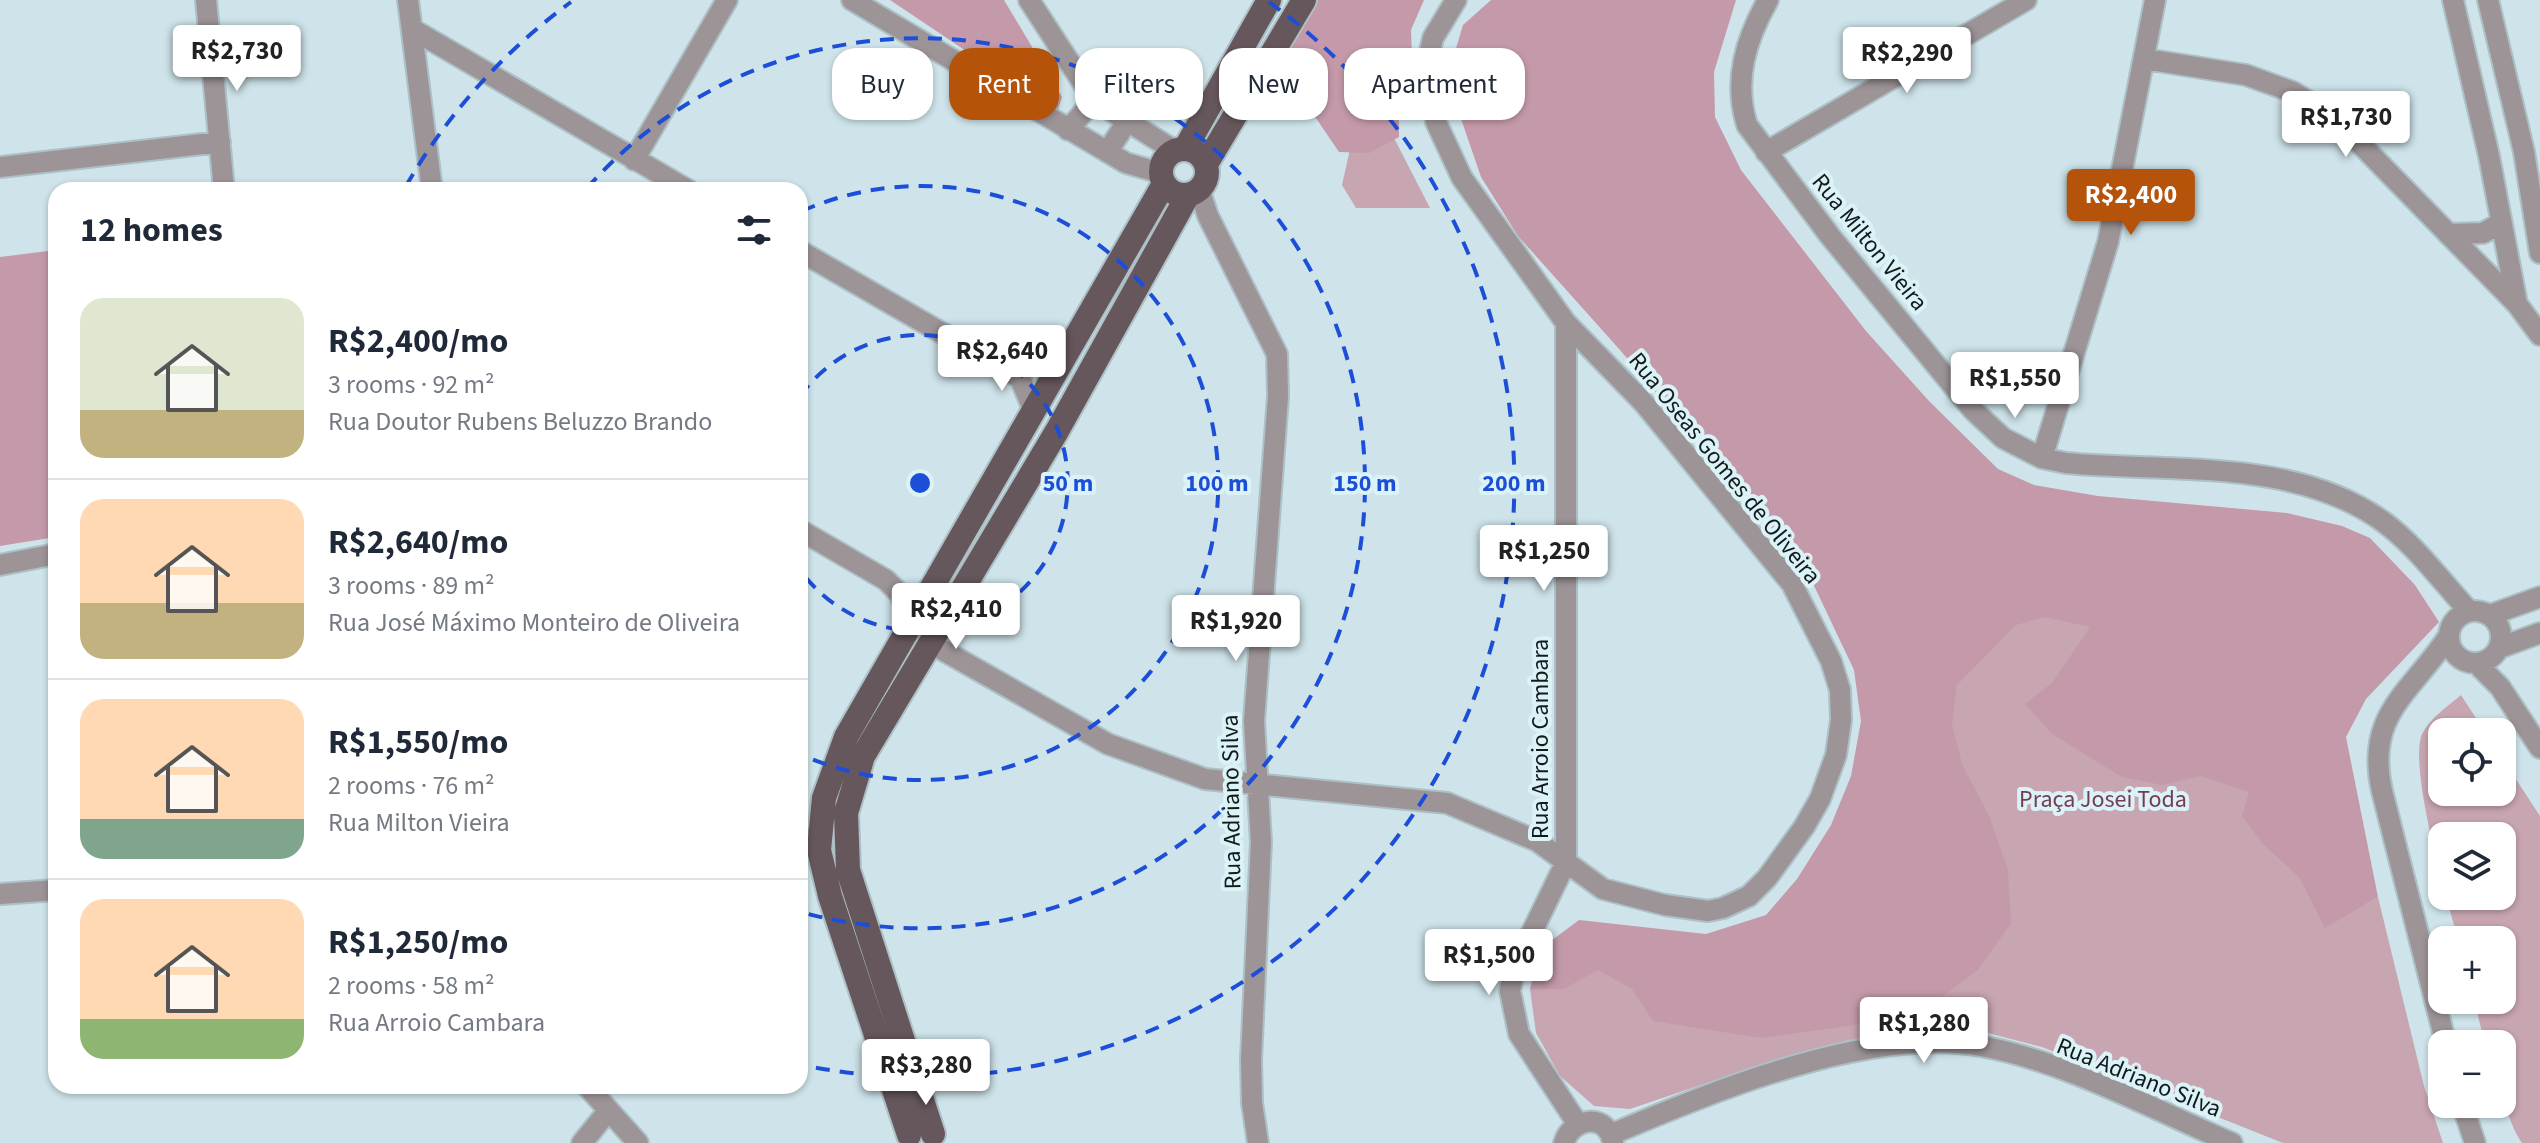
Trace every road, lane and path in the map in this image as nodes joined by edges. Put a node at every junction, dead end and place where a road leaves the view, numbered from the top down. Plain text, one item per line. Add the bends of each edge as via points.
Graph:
1 (206, 0) edge
2 (408, 0) edge
3 (727, 0) edge
4 (852, 0) edge
5 (1029, 0) edge
6 (1269, 0) edge
7 (1304, 0) edge
8 (1456, 0) edge
9 (1768, 0) edge
10 (2026, 0) edge
11 (2155, 0) edge
12 (2453, 0) edge
13 (2488, 0) edge
14 (412, 29) junction
15 (2145, 59) junction
16 (1075, 71) edge
17 (1077, 120) edge
18 (1128, 120) edge
19 (1131, 120) edge
20 (1068, 130) junction
21 (220, 142) junction
22 (1180, 150) junction
23 (1107, 152) junction
24 (1766, 152) junction
25 (634, 160) junction
26 (1206, 164) junction
27 (0, 167) edge
28 (1162, 179) junction
29 (223, 182) edge
30 (431, 182) edge
31 (674, 182) edge
32 (1194, 192) junction
33 (2501, 223) junction
34 (2448, 234) junction
35 (2540, 253) edge
36 (808, 256) edge
37 (2517, 304) junction
38 (1566, 323) junction
39 (2540, 335) edge
40 (1033, 409) junction
41 (2042, 458) junction
42 (808, 535) edge
43 (48, 556) edge
44 (0, 565) edge
45 (2540, 597) edge
46 (2464, 613) junction
47 (2490, 615) junction
48 (911, 625) junction
49 (2540, 633) edge
50 (932, 644) junction
51 (2451, 645) junction
52 (2489, 655) junction
53 (2540, 748) edge
54 (1259, 784) junction
55 (808, 841) edge
56 (819, 850) junction
57 (1566, 862) junction
58 (48, 891) edge
59 (0, 894) edge
60 (2442, 1030) edge
61 (594, 1094) edge
62 (608, 1111) junction
63 (2467, 1118) edge
64 (1577, 1123) junction
65 (2188, 1134) edge
66 (921, 1139) edge
67 (1612, 1139) edge
68 (582, 1143) edge
69 (638, 1143) edge
70 (1258, 1143) edge
71 (1564, 1143) edge
72 (2232, 1143) edge
73 (2475, 1143) edge

1 - 21 street
2 - 14 street
3 - 25 street
4 - 20 street
5 - 16 street
6 - 22 main road
7 - 26 main road
8 - 38 street, Rua Oseas Gomes de Oliveira via 1433,38 1427,64 1436,122 1462,178
9 - 24 street, Rua Milton Vieira via 1747,38 1741,90 1747,125
10 - 24 street
11 - 15 street
12 - 33 street
13 - 35 street via 2524,152
14 - 25 street
14 - 30 street
15 - 34 street via 2246,75 2293,92 2336,119
15 - 41 street via 2108,242
17 - 20 street
18 - 23 street
19 - 22 street
20 - 23 street
21 - 27 street
21 - 29 street
22 - 26 main road via 1198,154
22 - 28 main road via 1162,163
23 - 28 street
24 - 41 street, Rua Milton Vieira via 1973,410 2003,438
25 - 31 street
26 - 32 main road via 1206,178
28 - 32 main road via 1175,193
28 - 40 main road
32 - 50 main road
32 - 54 street, Rua Adriano Silva via 1277,354 1254,721
33 - 34 street via 2483,233
33 - 37 street
34 - 37 street
36 - 40 street via 1020,378
37 - 39 street
38 - 57 street, Rua Arroio Cambara
38 - 57 street, Rua Oseas Gomes de Oliveira via 1643,402 1792,584 1831,661 1840,690 1841,720 1836,755 1810,817 1767,878 1736,904 1708,911 1618,895
40 - 48 main road
41 - 46 street, Rua Milton Vieira via 2277,478 2334,495 2382,521 2441,576
42 - 48 street via 886,580 900,594
43 - 44 street
45 - 47 street
46 - 47 street
46 - 51 street
47 - 52 street via 2501,636
48 - 56 main road via 833,768
49 - 52 street
50 - 54 street, Rua Oseas Gomes de Oliveira via 1133,756 1205,779
50 - 66 main road via 863,756 846,813 844,841
51 - 52 street
51 - 60 street via 2384,721 2378,738 2378,773
52 - 53 street via 2500,687
54 - 57 street, Rua Oseas Gomes de Oliveira via 1447,803 1537,841
54 - 70 street, Rua Adriano Silva via 1251,1060
55 - 56 street
56 - 66 main road via 830,896
57 - 64 street, Rua Arroio Cambara via 1520,956 1510,991 1519,1034
58 - 59 street
61 - 62 street
62 - 68 street
62 - 69 street
63 - 73 street
64 - 67 street via 1603,1124
64 - 71 street
65 - 67 street, Rua Adriano Silva via 2011,1053 1948,1042 1880,1048 1804,1065 1698,1098
65 - 72 street, Rua Adriano Silva

